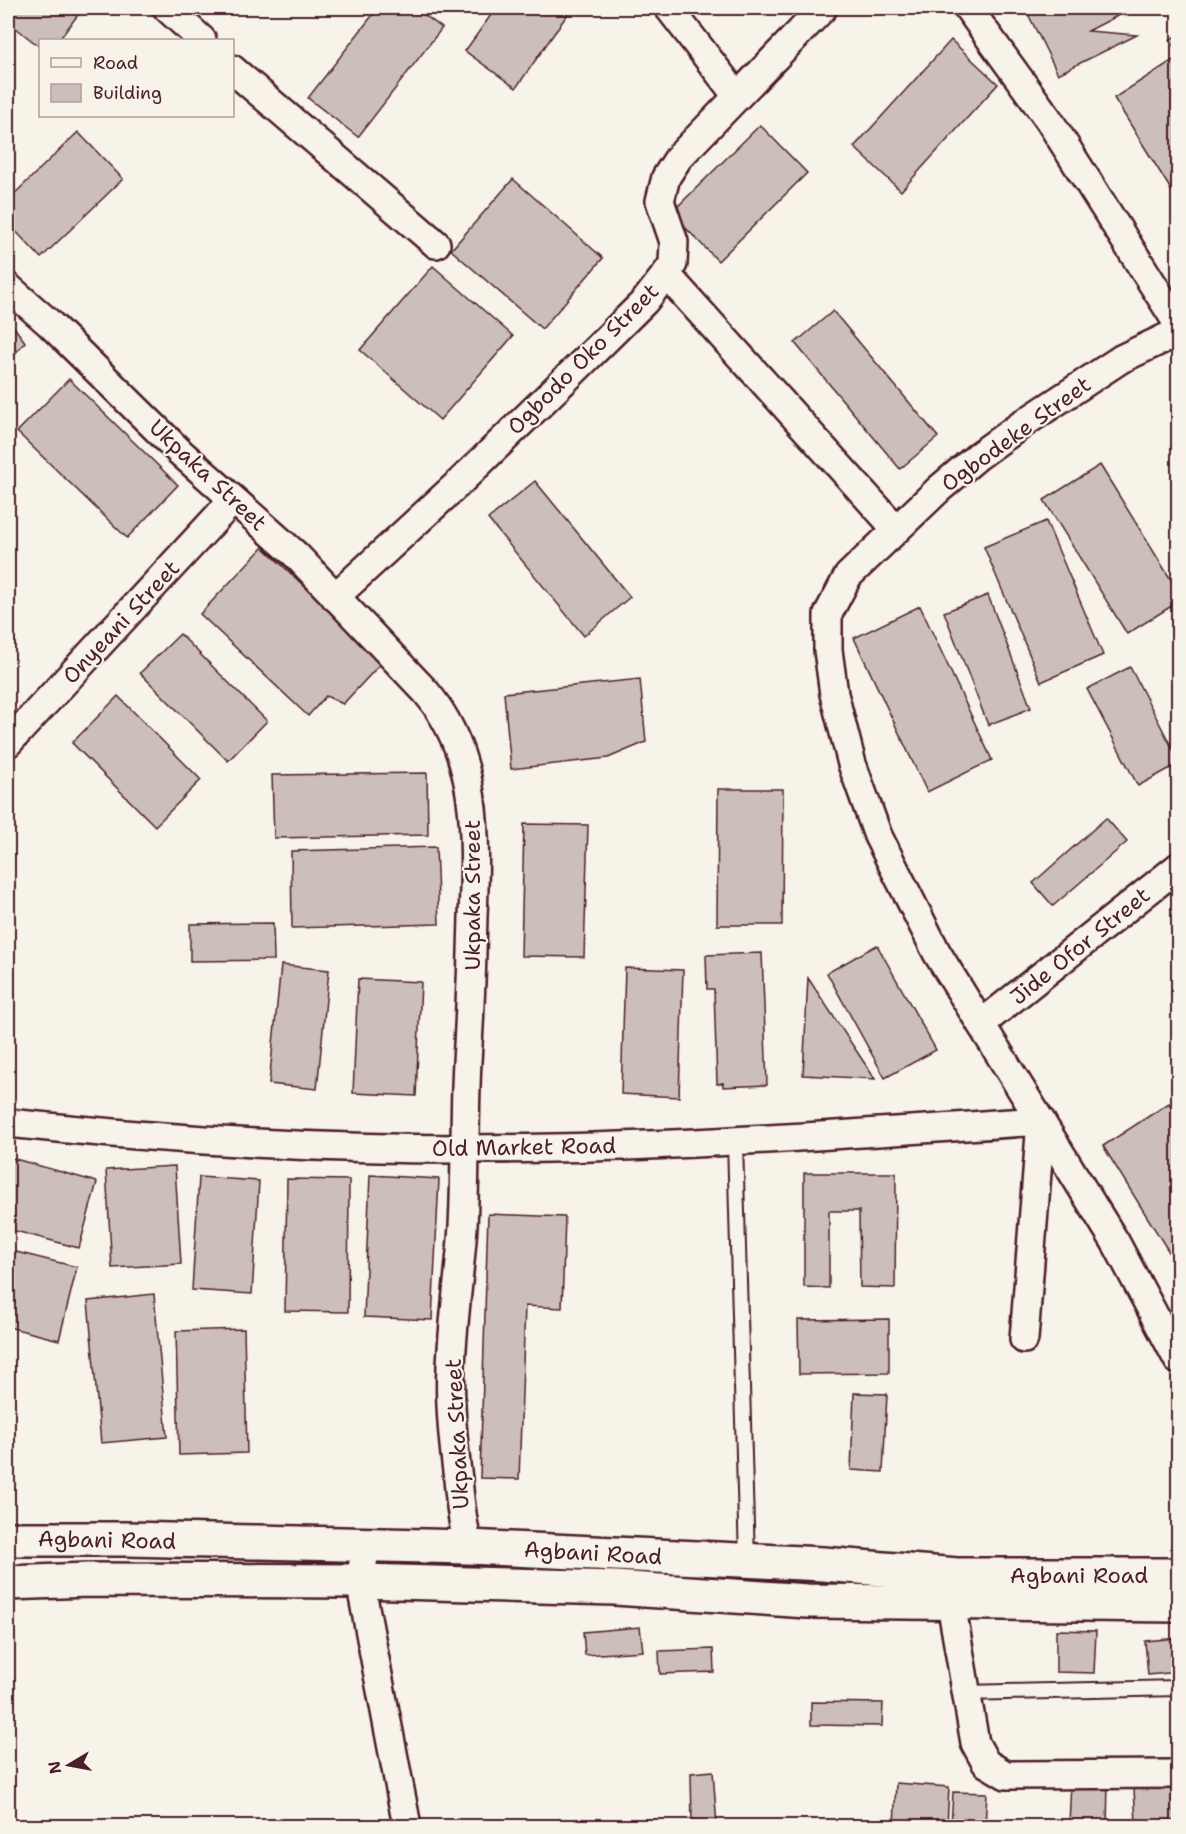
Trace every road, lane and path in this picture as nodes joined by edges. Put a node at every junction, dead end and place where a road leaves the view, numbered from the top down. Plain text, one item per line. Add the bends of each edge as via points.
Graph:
1 (167, 8) edge
2 (669, 8) edge
3 (823, 8) edge
4 (968, 8) edge
5 (201, 39) edge
6 (234, 71) edge
7 (737, 96) junction
8 (436, 244) dead end
9 (666, 274) junction
10 (8, 287) edge
11 (1179, 324) edge
12 (1179, 332) edge
13 (233, 500) junction
14 (896, 529) junction
15 (335, 597) junction
16 (8, 743) edge
17 (1179, 867) edge
18 (981, 1024) junction
19 (1041, 1121) junction
20 (8, 1123) edge
21 (735, 1142) junction
22 (466, 1149) junction
23 (1170, 1320) edge
24 (1024, 1339) dead end
25 (1179, 1360) edge
26 (8, 1539) edge
27 (366, 1545) junction
28 (468, 1547) junction
29 (747, 1561) junction
30 (1179, 1575) edge
31 (360, 1581) junction
32 (8, 1583) edge
33 (954, 1589) junction
34 (1179, 1605) edge
35 (1179, 1688) edge
36 (966, 1693) junction
37 (1179, 1774) edge
38 (407, 1827) edge

1 - 5 street
2 - 7 street
3 - 7 street, Ogbodo Oko Street
4 - 11 street via 1049,120
6 - 8 street
7 - 9 street, Ogbodo Oko Street via 679,157 666,177 660,201 674,242 673,264
9 - 14 street
9 - 15 street, Ogbodo Oko Street via 645,301 571,374
10 - 13 street, Ukpaka Street
12 - 14 street, Ogbodeke Street via 1121,359 1021,425 978,456
13 - 15 street, Ukpaka Street via 296,555
13 - 16 street, Onyeani Street
14 - 18 street, Ogbodeke Street via 848,576 828,614 834,694 852,764 878,836 937,953
15 - 22 street, Ukpaka Street via 441,710 466,773 476,861
17 - 18 street, Jide Ofor Street
18 - 19 street
19 - 21 street, Old Market Road
19 - 23 street via 1116,1243
19 - 24 street
20 - 22 street, Old Market Road via 99,1133 337,1147
21 - 22 street, Old Market Road
21 - 29 lane
22 - 28 street, Ukpaka Street via 451,1397 462,1523
23 - 25 street
26 - 27 main road, Agbani Road
27 - 28 main road, Agbani Road
27 - 31 street
28 - 29 main road, Agbani Road
29 - 33 main road, Agbani Road
30 - 33 main road, Agbani Road
31 - 32 main road, Agbani Road
31 - 33 main road, Agbani Road via 615,1588 807,1601
31 - 38 street
33 - 34 main road, Agbani Road
33 - 36 street
35 - 36 lane
36 - 37 street via 975,1743 986,1763 1006,1775

